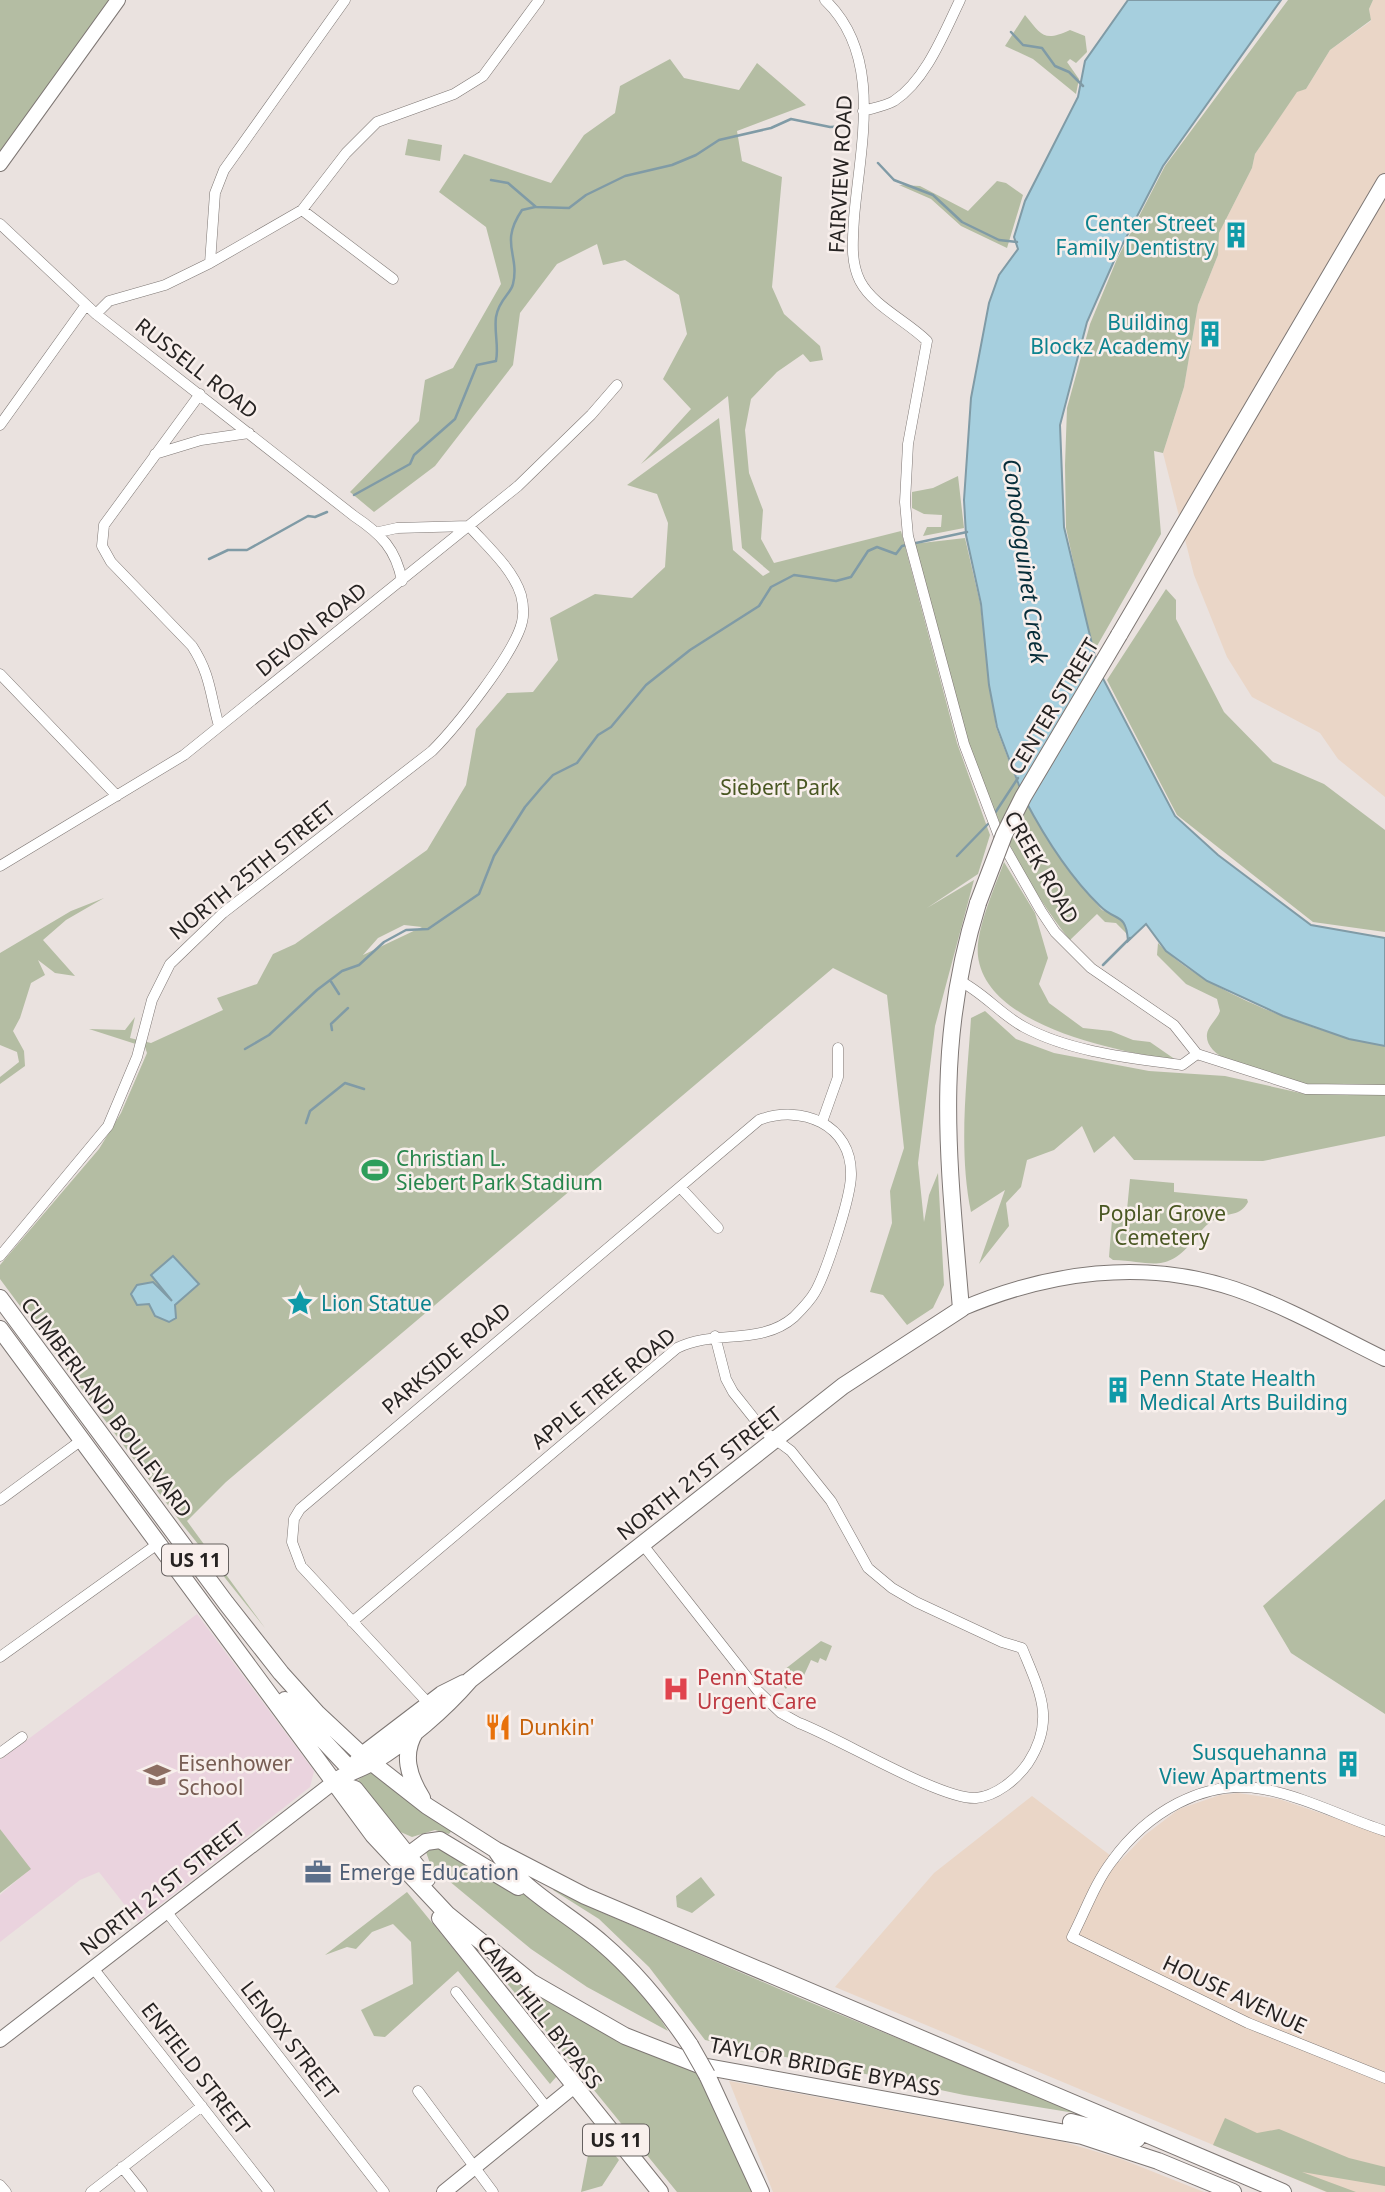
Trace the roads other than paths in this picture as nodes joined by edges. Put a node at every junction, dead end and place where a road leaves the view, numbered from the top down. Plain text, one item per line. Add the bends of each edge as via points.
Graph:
1 (118, 0) edge
2 (345, 0) edge
3 (540, 0) edge
4 (825, 0) edge
5 (960, 0) edge
6 (863, 111) junction
7 (0, 164) edge
8 (1385, 182) edge
9 (302, 209) junction
10 (0, 224) edge
11 (210, 262) junction
12 (393, 279) dead end
13 (86, 305) junction
14 (96, 314) junction
15 (919, 371) joint
16 (617, 385) dead end
17 (200, 394) junction
18 (0, 425) edge
19 (249, 433) junction
20 (155, 454) junction
21 (469, 526) junction
22 (379, 532) junction
23 (402, 581) junction
24 (2, 681) edge
25 (219, 726) junction
26 (117, 796) junction
27 (0, 866) edge
28 (958, 980) junction
29 (838, 1048) dead end
30 (1197, 1054) junction
31 (1385, 1090) edge
32 (822, 1122) junction
33 (680, 1187) junction
34 (718, 1228) dead end
35 (0, 1256) edge
36 (1, 1303) edge
37 (961, 1309) junction
38 (0, 1329) edge
39 (715, 1336) junction
40 (1385, 1359) edge
41 (35, 1374) junction
42 (106, 1438) junction
43 (83, 1439) junction
44 (775, 1441) junction
45 (0, 1500) edge
46 (159, 1543) junction
47 (643, 1545) junction
48 (352, 1622) junction
49 (239, 1649) junction
50 (0, 1657) edge
51 (470, 1680) junction
52 (429, 1704) junction
53 (420, 1726) junction
54 (22, 1737) dead end
55 (0, 1753) edge
56 (367, 1759) junction
57 (351, 1770) junction
58 (334, 1782) junction
59 (427, 1806) junction
60 (1385, 1831) edge
61 (496, 1850) junction
62 (398, 1856) junction
63 (562, 1910) junction
64 (166, 1911) junction
65 (93, 1968) junction
66 (456, 1992) dead end
67 (0, 2040) edge
68 (1385, 2078) edge
69 (573, 2087) junction
70 (418, 2091) dead end
71 (202, 2106) junction
72 (547, 2108) junction
73 (1188, 2151) junction
74 (476, 2165) junction
75 (122, 2167) junction
76 (0, 2185) edge
77 (6, 2192) edge
78 (91, 2192) edge
79 (142, 2192) edge
80 (269, 2192) edge
81 (384, 2192) edge
82 (444, 2192) edge
83 (493, 2192) edge
84 (660, 2192) edge
85 (761, 2192) edge
86 (1233, 2192) edge
87 (1283, 2192) edge

1 - 7 street
2 - 11 street via 224,170 215,193
3 - 9 street via 482,76 454,94 396,113 368,129
4 - 6 street, FAIRVIEW ROAD via 855,42 863,70
5 - 6 street via 929,59 906,90 888,104
6 - 15 street, FAIRVIEW ROAD via 855,270 868,293 926,341
8 - 28 main road, CENTER STREET, bridge via 1023,797 1003,835 978,903
9 - 11 street
9 - 12 street
10 - 13 street, RUSSELL ROAD
11 - 14 street via 165,285 109,301
13 - 14 street, RUSSELL ROAD
13 - 18 street
14 - 17 street, RUSSELL ROAD
15 - 30 street, CREEK ROAD via 908,454 908,536 964,744 991,819 1015,868 1068,947 1174,1026
16 - 21 street, DEVON ROAD via 553,453
17 - 19 street, RUSSELL ROAD
17 - 20 street
19 - 20 street via 201,440
19 - 22 street, RUSSELL ROAD
20 - 25 street via 104,525 102,545 111,562 202,660
21 - 22 street
21 - 23 street, DEVON ROAD
21 - 35 street, NORTH 25TH STREET via 520,593 522,621 507,651 432,751 223,913 170,964 152,1000 137,1057 108,1126
22 - 23 street, RUSSELL ROAD via 395,555
23 - 25 street, DEVON ROAD
24 - 26 street
25 - 26 street, DEVON ROAD via 184,755
26 - 27 street, DEVON ROAD
28 - 30 street via 1021,1026 1044,1037 1182,1065
28 - 37 main road, CENTER STREET via 946,1107
29 - 32 street via 838,1077
30 - 31 street, CREEK ROAD via 1306,1089
32 - 33 street, PARKSIDE ROAD via 793,1113 759,1120
32 - 39 street, APPLE TREE ROAD via 844,1144 852,1175 814,1293 795,1316 775,1329 754,1335
33 - 34 street
33 - 48 street, PARKSIDE ROAD via 300,1508 292,1530 296,1556
36 - 42 main road, CUMBERLAND BOULEVARD / US 11
37 - 40 street via 1053,1279 1101,1272 1168,1274 1204,1280 1261,1299
37 - 44 main road, NORTH 21ST STREET via 879,1361
38 - 41 main road, CUMBERLAND BOULEVARD / US 11
39 - 44 street via 729,1386
39 - 48 street, APPLE TREE ROAD via 669,1354
41 - 42 main road via 56,1389 86,1428
41 - 43 main road, CUMBERLAND BOULEVARD / US 11
42 - 56 main road, CUMBERLAND BOULEVARD / US 11 via 281,1673
43 - 45 street
43 - 46 main road, CUMBERLAND BOULEVARD / US 11
44 - 47 main road, NORTH 21ST STREET
44 - 47 street via 790,1451 831,1501 861,1558 876,1576 925,1606 1022,1648 1045,1720 1028,1763 1000,1790 976,1798 952,1794 781,1713 758,1691
46 - 49 main road, CUMBERLAND BOULEVARD / US 11
46 - 50 street
47 - 51 main road, NORTH 21ST STREET
48 - 52 street, PARKSIDE ROAD
49 - 57 main road
49 - 58 main road, CUMBERLAND BOULEVARD / US 11
51 - 52 main road, NORTH 21ST STREET
51 - 53 main road, NORTH 21ST STREET
52 - 56 main road, NORTH 21ST STREET
53 - 56 main road, NORTH 21ST STREET
53 - 59 main road via 409,1745 407,1763
54 - 55 street
56 - 57 main road, NORTH 21ST STREET
56 - 59 main road, TAYLOR BRIDGE BYPASS / US 11
57 - 58 main road, NORTH 21ST STREET
58 - 62 main road, TAYLOR BRIDGE BYPASS / US 11
58 - 64 street, NORTH 21ST STREET
59 - 61 main road, TAYLOR BRIDGE BYPASS / US 11
60 - 68 street, HOUSE AVENUE via 1271,1791 1237,1786 1204,1792 1168,1808 1126,1843 1110,1863 1072,1937 1248,2023
61 - 63 main road, US 11 via 517,1879
61 - 73 main road, TAYLOR BRIDGE BYPASS via 585,1896
62 - 63 main road via 440,1840
62 - 69 main road, CAMP HILL BYPASS / US 11
62 - 73 main road via 515,1958 582,2002 667,2043 730,2062 1058,2119
62 - 86 main road, TAYLOR BRIDGE BYPASS via 447,1914 508,1966 577,2011 650,2047 754,2078 1082,2136
63 - 85 main road, US 11, bridge via 623,1963 690,2045
64 - 65 street, NORTH 21ST STREET
64 - 81 street, LENOX STREET
65 - 67 street, NORTH 21ST STREET
65 - 71 street, ENFIELD STREET
66 - 72 street
69 - 72 street
69 - 84 main road, CAMP HILL BYPASS / US 11
70 - 74 street
71 - 75 street
71 - 80 street, ENFIELD STREET
72 - 74 street
73 - 87 main road, TAYLOR BRIDGE BYPASS
74 - 82 street
74 - 83 street
75 - 78 street
75 - 79 street
76 - 77 street

